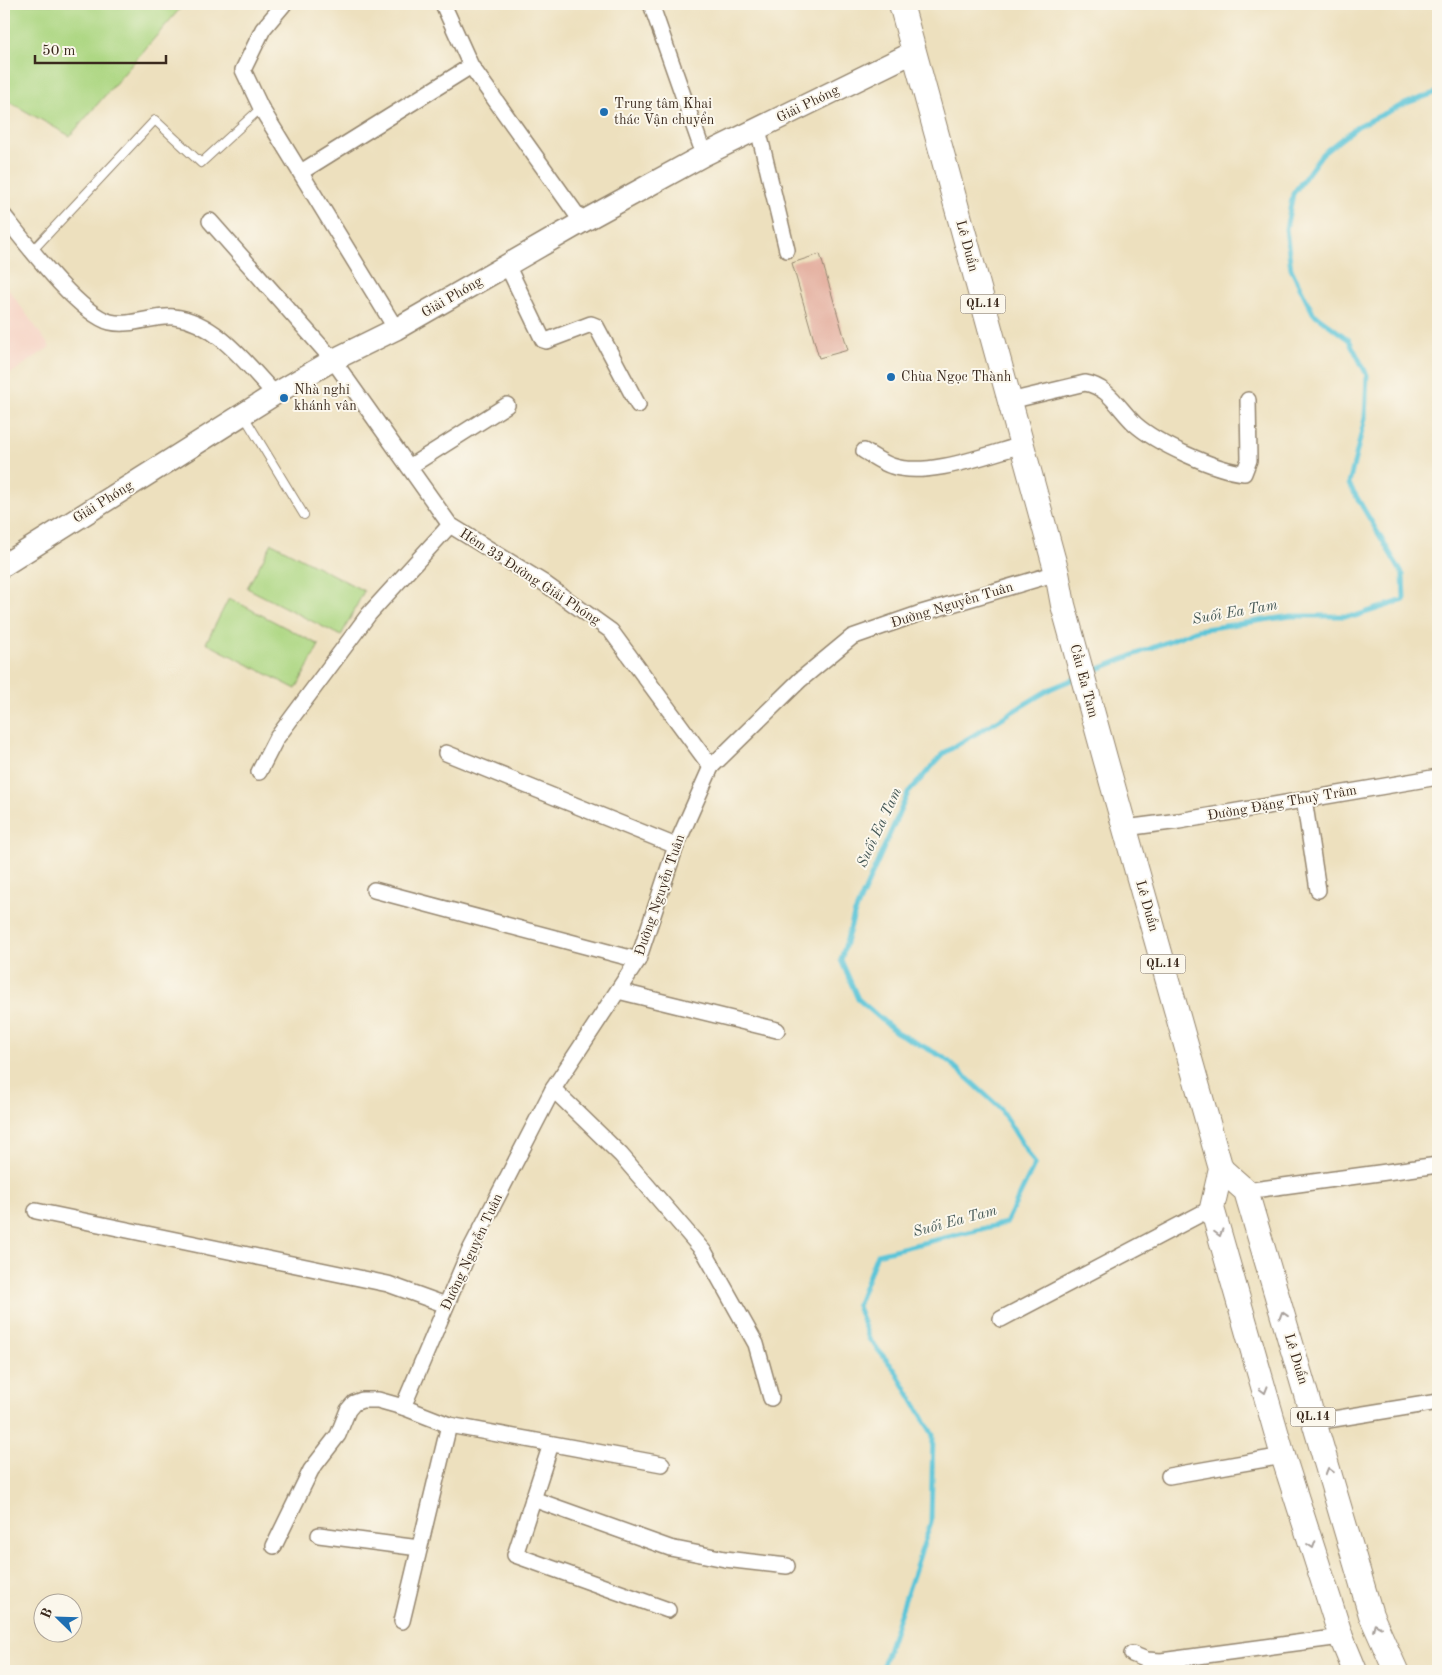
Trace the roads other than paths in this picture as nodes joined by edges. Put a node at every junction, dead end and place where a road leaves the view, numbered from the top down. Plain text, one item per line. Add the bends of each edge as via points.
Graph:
1 (284, 4) edge
2 (443, 4) edge
3 (651, 4) edge
4 (901, 4) edge
5 (914, 52) junction
6 (471, 66) junction
7 (261, 108) junction
8 (758, 129) junction
9 (704, 155) junction
10 (301, 172) junction
11 (4, 216) edge
12 (210, 221) dead end
13 (582, 222) junction
14 (787, 250) dead end
15 (32, 251) junction
16 (507, 265) junction
17 (396, 329) junction
18 (333, 360) junction
19 (275, 394) junction
20 (1248, 400) dead end
21 (1010, 401) junction
22 (507, 405) dead end
23 (638, 405) dead end
24 (242, 414) junction
25 (1022, 445) junction
26 (864, 451) dead end
27 (409, 467) junction
28 (304, 515) dead end
29 (450, 525) junction
30 (4, 565) edge
31 (1057, 573) junction
32 (1064, 605) joint
33 (446, 752) dead end
34 (1105, 758) joint
35 (711, 768) junction
36 (259, 772) dead end
37 (1438, 777) edge
38 (1304, 799) junction
39 (1125, 828) junction
40 (676, 846) junction
41 (374, 890) dead end
42 (1318, 890) dead end
43 (638, 960) junction
44 (618, 991) junction
45 (777, 1030) dead end
46 (553, 1089) junction
47 (1438, 1165) edge
48 (1221, 1170) junction
49 (1246, 1191) junction
50 (1212, 1208) junction
51 (36, 1211) dead end
52 (446, 1305) junction
53 (1001, 1319) dead end
54 (771, 1398) dead end
55 (1438, 1402) edge
56 (403, 1407) junction
57 (1315, 1422) junction
58 (449, 1424) junction
59 (551, 1444) junction
60 (1284, 1456) junction
61 (662, 1464) dead end
62 (1169, 1476) dead end
63 (533, 1499) junction
64 (319, 1535) dead end
65 (274, 1546) dead end
66 (419, 1548) junction
67 (786, 1566) dead end
68 (668, 1610) dead end
69 (402, 1621) dead end
70 (1342, 1637) junction
71 (1132, 1654) dead end
72 (1356, 1671) edge
73 (1396, 1671) edge

1 - 7 street via 262,29 243,70
2 - 6 street
3 - 9 street
4 - 5 main road, Lê Duẩn / QL.14
5 - 8 street, Giải Phóng
5 - 21 main road, Lê Duẩn / QL.14
6 - 10 street
6 - 13 street
7 - 10 street
7 - 15 lane via 201,163 155,120
8 - 9 street, Giải Phóng
8 - 14 street
9 - 13 street, Giải Phóng
10 - 17 street
11 - 15 street
12 - 18 street, Hẻm 33 Đường Giải Phóng
13 - 16 street, Giải Phóng
15 - 19 street via 88,311 110,322 174,317 198,324 223,340
16 - 17 street, Giải Phóng
16 - 23 street via 543,340 591,324 596,326
17 - 18 street, Giải Phóng
18 - 19 street, Giải Phóng
18 - 27 street, Hẻm 33 Đường Giải Phóng
19 - 24 street, Giải Phóng
20 - 21 street via 1249,460 1244,473 1208,464 1148,434 1105,390 1095,385 1085,383
21 - 25 main road, Lê Duẩn / QL.14
22 - 27 street
24 - 28 lane
24 - 30 street, Giải Phóng
25 - 26 street via 938,466 910,469 892,466
25 - 31 main road, Lê Duẩn / QL.14
27 - 29 street, Hẻm 33 Đường Giải Phóng
29 - 35 street, Hẻm 33 Đường Giải Phóng via 612,630
29 - 36 street via 369,614 276,739
31 - 32 main road, Lê Duẩn / QL.14
31 - 35 street, Đường Nguyễn Tuân via 852,637 800,680
32 - 34 main road, Cầu Ea Tam / QL.14
33 - 40 street
34 - 39 main road, Lê Duẩn / QL.14
35 - 40 street, Đường Nguyễn Tuân
37 - 38 street, Đường Đặng Thuỳ Trâm
38 - 39 street, Đường Đặng Thuỳ Trâm
38 - 42 street
39 - 48 main road, Lê Duẩn / QL.14
40 - 43 street, Đường Nguyễn Tuân
41 - 43 street
43 - 44 street, Đường Nguyễn Tuân
44 - 45 street
44 - 46 street, Đường Nguyễn Tuân
46 - 52 street, Đường Nguyễn Tuân via 469,1252
46 - 54 street via 621,1155 705,1253 756,1344
47 - 49 street
48 - 49 main road
48 - 50 main road, Lê Duẩn / QL.14
57 -> 49 main road, Lê Duẩn / QL.14
50 - 53 street
50 -> 60 main road, Lê Duẩn / QL.14
51 - 52 street via 388,1284
52 - 56 street, Đường Nguyễn Tuân
55 - 57 street
56 - 58 street
56 - 65 street via 378,1400 354,1403 338,1435 311,1470
73 -> 57 main road, Lê Duẩn / QL.14 via 1371,1615
58 - 59 street
58 - 66 street
59 - 61 street
59 - 63 street
60 - 62 street
60 -> 70 main road, Lê Duẩn / QL.14
63 - 67 street via 670,1548 724,1559
63 - 68 street via 515,1555
64 - 66 street
66 - 69 street
70 - 71 street via 1161,1661
70 - 72 main road, Lê Duẩn / QL.14

